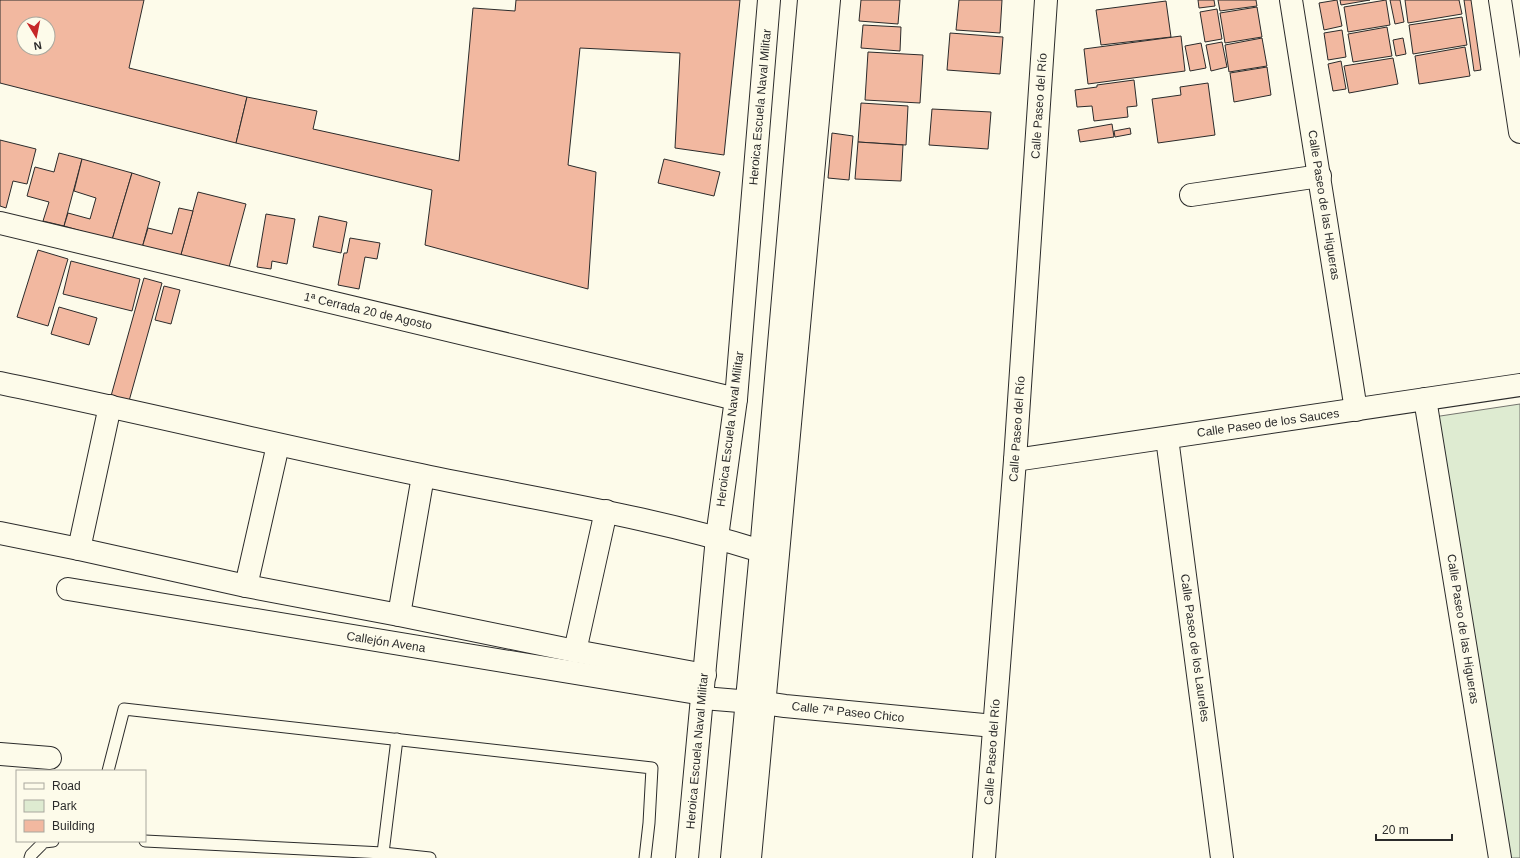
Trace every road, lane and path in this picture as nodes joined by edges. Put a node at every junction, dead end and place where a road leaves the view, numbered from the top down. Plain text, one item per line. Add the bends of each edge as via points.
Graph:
1 (769, 0) edge
2 (809, 0) edge
3 (828, 0) edge
4 (1046, 0) edge
5 (1291, 0) edge
6 (1500, 0) edge
7 (1520, 132) edge
8 (1320, 176) junction
9 (1191, 195) dead end
10 (0, 223) edge
11 (0, 383) edge
12 (1520, 385) edge
13 (736, 399) junction
14 (1425, 400) junction
15 (110, 406) junction
16 (1356, 410) junction
17 (1167, 438) junction
18 (278, 445) junction
19 (1015, 460) junction
20 (423, 476) junction
21 (606, 511) junction
22 (0, 533) edge
23 (717, 537) junction
24 (79, 549) junction
25 (761, 551) junction
26 (246, 586) junction
27 (68, 590) dead end
28 (399, 615) junction
29 (575, 651) junction
30 (704, 689) junction
31 (756, 702) junction
32 (994, 726) junction
33 (397, 739) junction
34 (0, 754) edge
35 (50, 758) dead end
36 (108, 770) edge
37 (146, 841) edge
38 (44, 842) edge
39 (383, 853) junction
40 (30, 858) edge
41 (430, 858) edge
42 (645, 858) edge
43 (687, 858) edge
44 (732, 858) edge
45 (750, 858) edge
46 (984, 858) edge
47 (1222, 858) edge
48 (1500, 858) edge

1 - 13 street, Heroica Escuela Naval Militar
2 - 25 street
3 - 31 street
4 - 19 street, Calle Paseo del Río
5 - 8 street, Calle Paseo de las Higueras
6 - 7 street
8 - 9 street
8 - 16 street, Calle Paseo de las Higueras
10 - 13 street, 1ª Cerrada 20 de Agosto
11 - 15 street
12 - 14 street, Calle Paseo de los Sauces
13 - 23 street, Heroica Escuela Naval Militar
14 - 16 street, Calle Paseo de los Sauces
14 - 48 street, Calle Paseo de las Higueras
15 - 18 street
15 - 24 street
16 - 17 street, Calle Paseo de los Sauces
17 - 19 street, Calle Paseo de los Sauces
17 - 47 street, Calle Paseo de los Laureles
18 - 20 street
18 - 26 street
19 - 32 street, Calle Paseo del Río
20 - 21 street
20 - 28 street
21 - 23 street
21 - 29 street
22 - 24 street
23 - 25 street
23 - 30 street, Heroica Escuela Naval Militar
24 - 26 street
25 - 31 street
26 - 28 street
27 - 30 street, Callejón Avena
28 - 29 street
29 - 30 street
30 - 31 street, Calle 7ª Paseo Chico
30 - 43 street, Heroica Escuela Naval Militar
31 - 32 street, Calle 7ª Paseo Chico
31 - 44 street
31 - 45 street
32 - 46 street, Calle Paseo del Río
33 - 36 lane via 124,709
33 - 39 lane
33 - 42 lane via 652,768
34 - 35 street
37 - 39 lane
38 - 40 lane
39 - 41 lane

